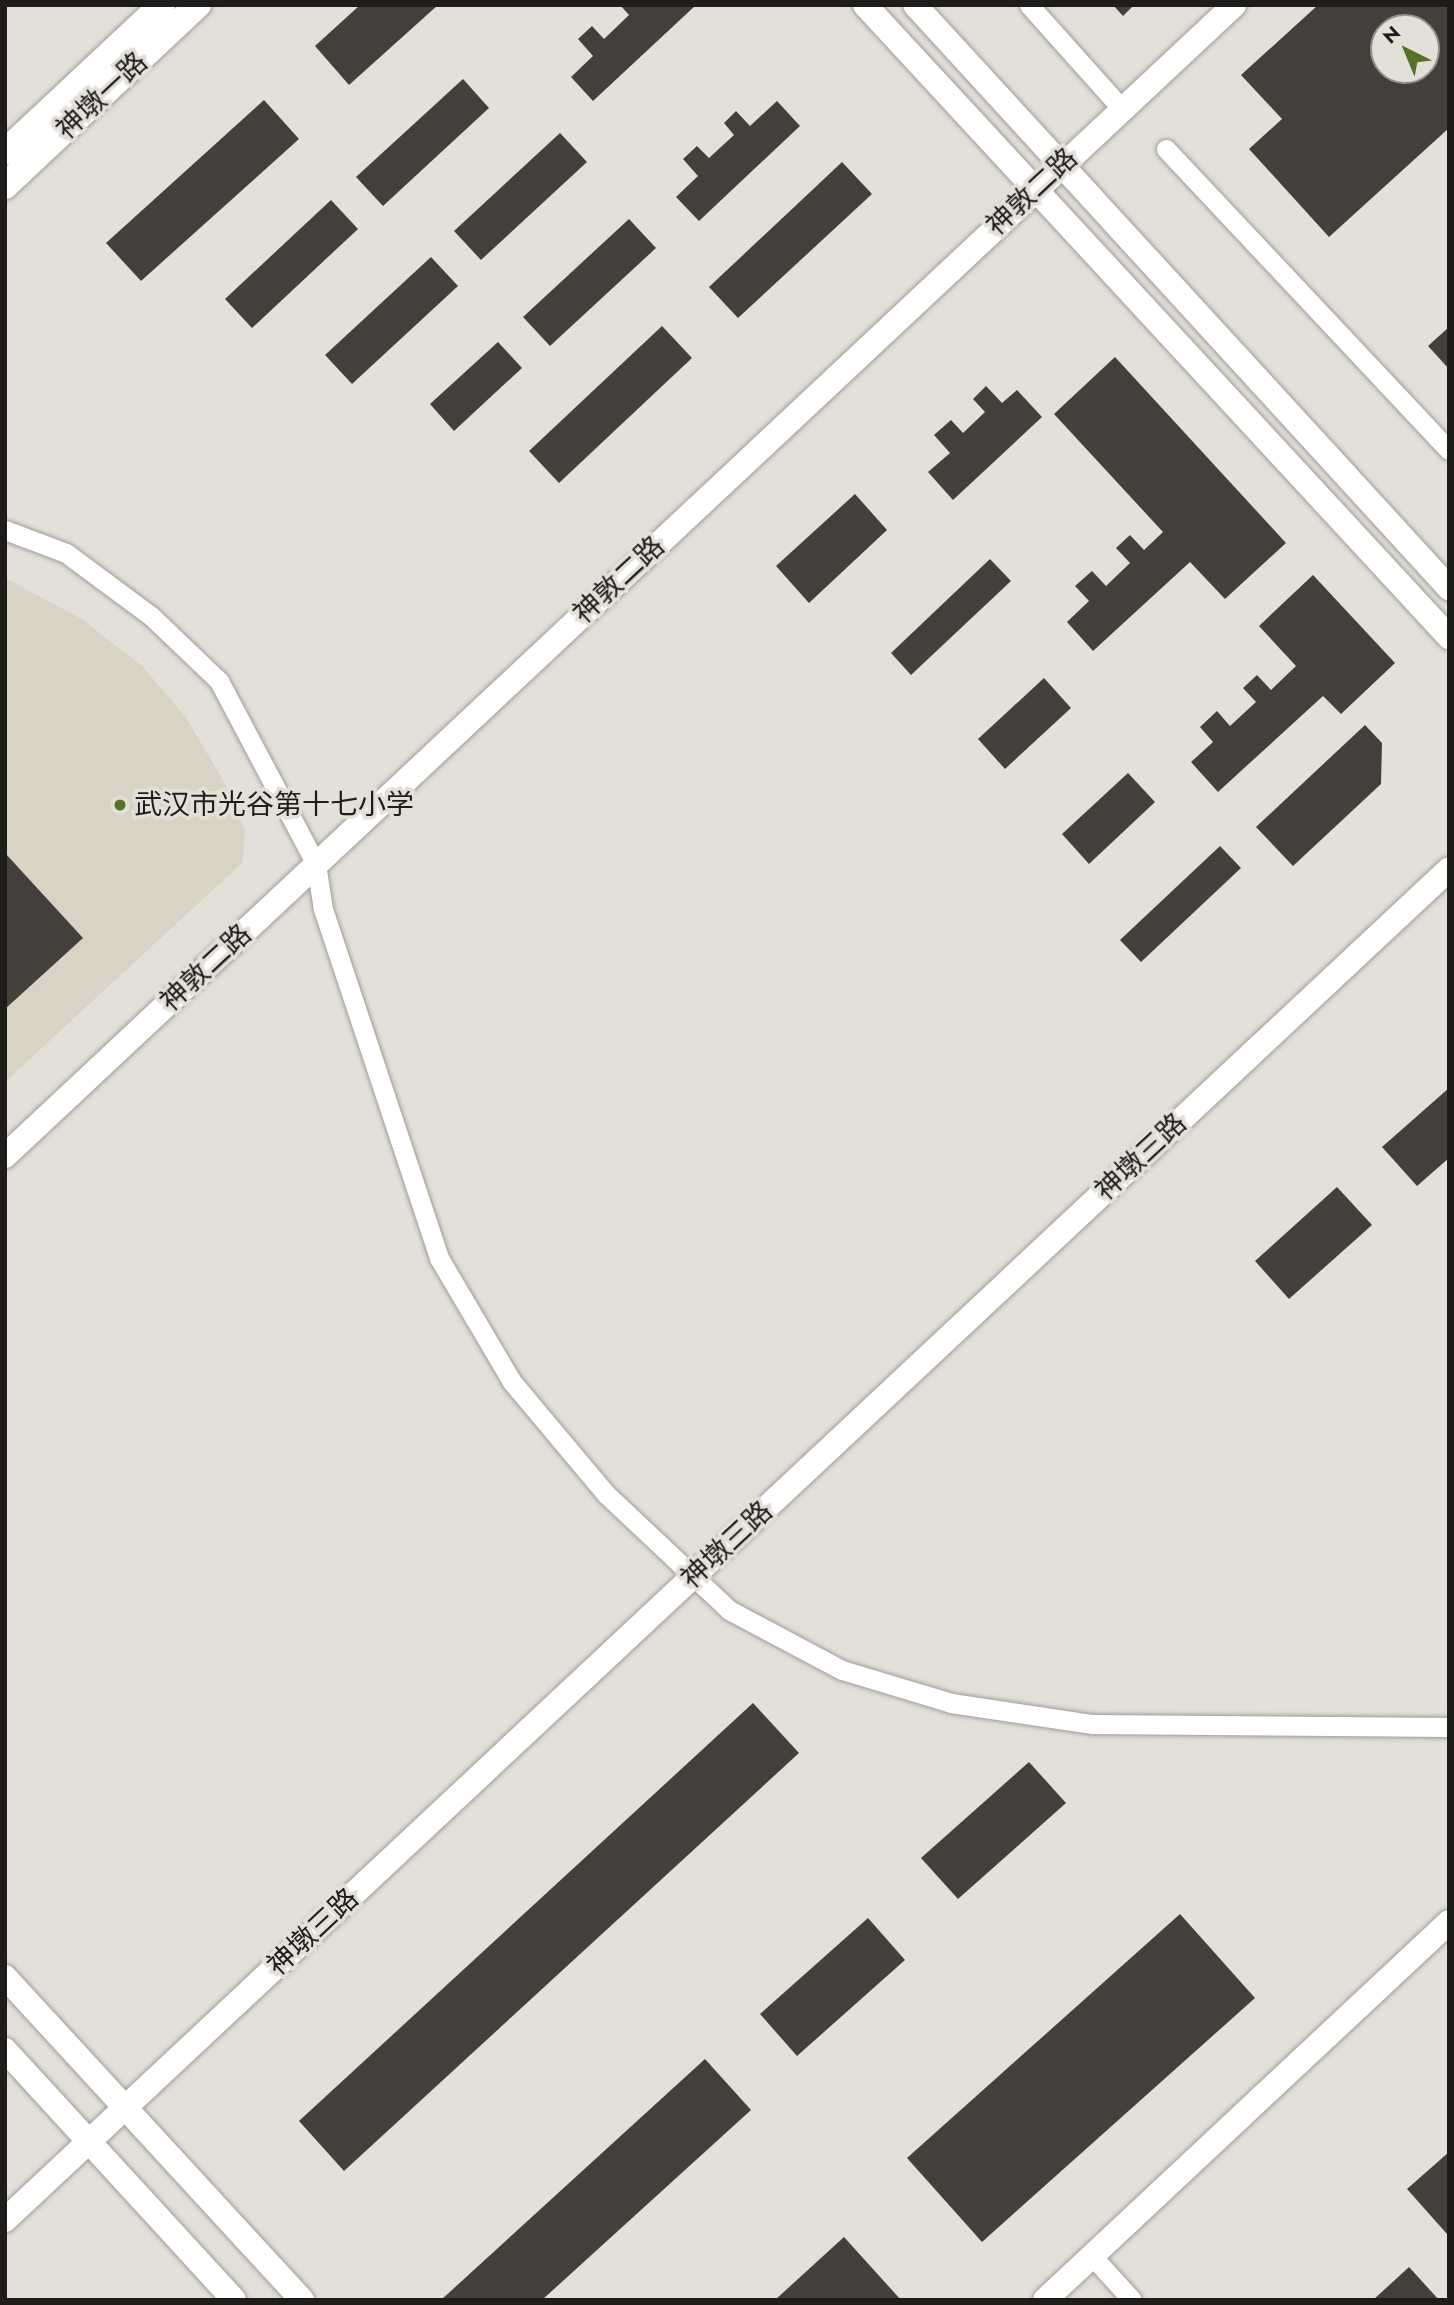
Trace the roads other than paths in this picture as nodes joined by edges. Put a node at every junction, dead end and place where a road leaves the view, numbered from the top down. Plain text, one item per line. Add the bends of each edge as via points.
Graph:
1 (162, 5) edge
2 (198, 5) edge
3 (866, 5) edge
4 (915, 5) edge
5 (1028, 5) edge
6 (1234, 5) edge
7 (1122, 109) junction
8 (1166, 149) dead end
9 (5, 152) edge
10 (1061, 164) junction
11 (5, 186) edge
12 (1037, 187) junction
13 (1449, 450) edge
14 (5, 530) edge
15 (1449, 588) edge
16 (1449, 636) edge
17 (316, 864) junction
18 (1449, 869) edge
19 (5, 1156) edge
20 (694, 1576) junction
21 (1449, 1727) edge
22 (1449, 1922) edge
23 (5, 1977) edge
24 (5, 2050) edge
25 (127, 2107) junction
26 (91, 2142) junction
27 (5, 2220) edge
28 (1092, 2256) junction
29 (234, 2300) edge
30 (302, 2300) edge
31 (1045, 2300) edge
32 (1132, 2300) edge

1 - 9 main road, 神墩一路
2 - 11 main road, 神墩一路
3 - 12 street
4 - 10 street
5 - 7 street
6 - 7 street, 神敦二路
7 - 10 street, 神敦二路
8 - 13 street
10 - 12 street, 神敦二路
10 - 15 street
12 - 16 street
12 - 17 street, 神敦二路
14 - 17 street via 66,553 151,616 219,681
17 - 19 street, 神敦二路
17 - 20 street via 323,909 439,1258 512,1382 606,1494
18 - 20 street, 神墩三路
20 - 21 street via 729,1609 842,1670 951,1703 1092,1724
20 - 25 street, 神墩三路
22 - 28 street
23 - 25 street
24 - 26 street
25 - 26 street, 神墩三路
25 - 30 street
26 - 27 street, 神墩三路
26 - 29 street
28 - 31 street
28 - 32 street

